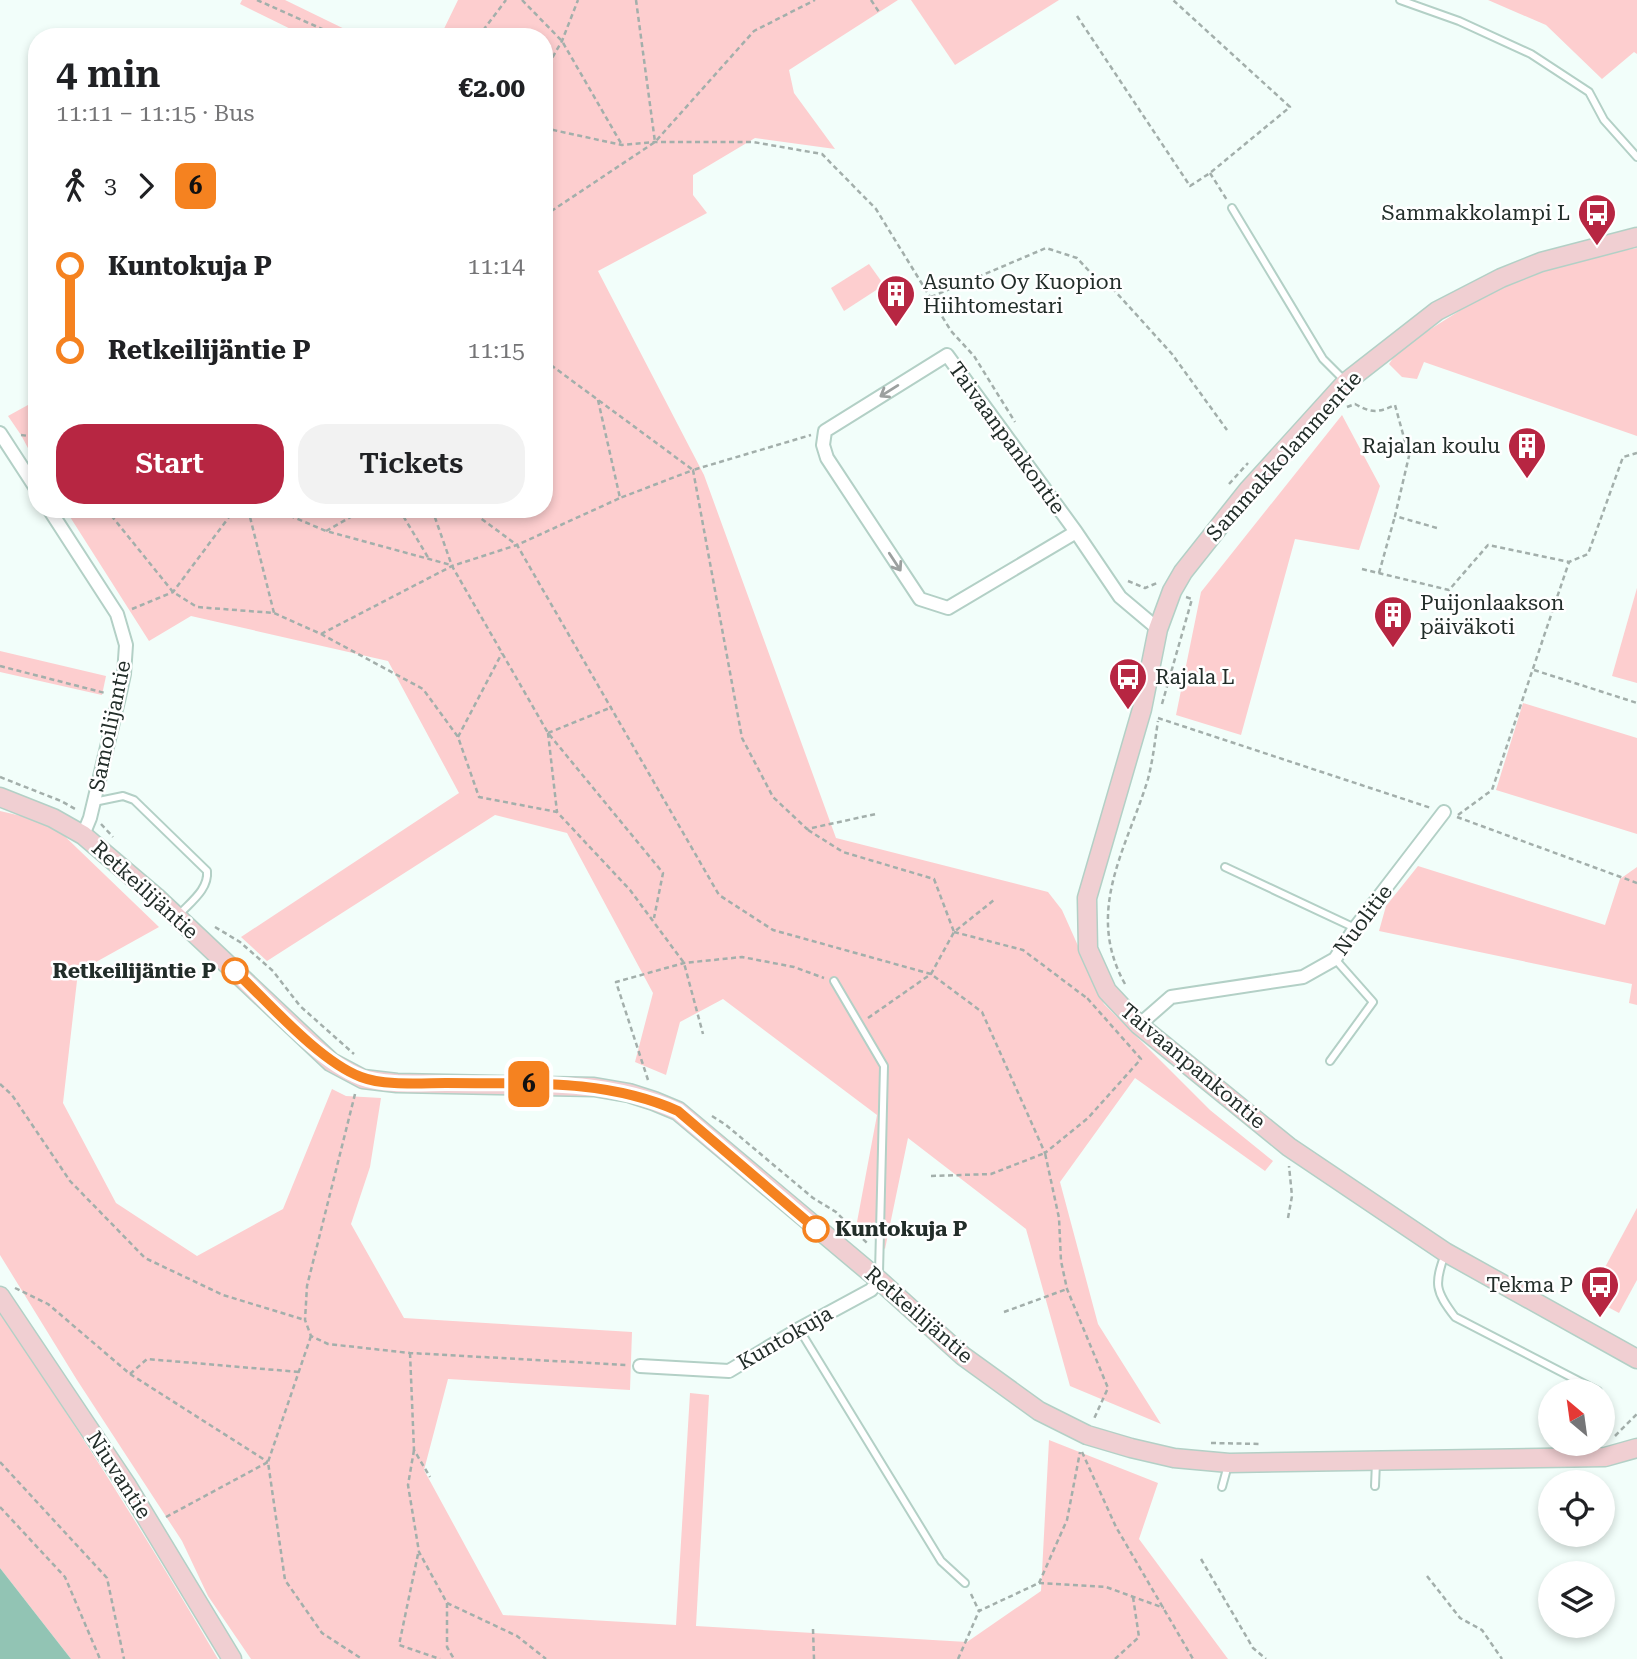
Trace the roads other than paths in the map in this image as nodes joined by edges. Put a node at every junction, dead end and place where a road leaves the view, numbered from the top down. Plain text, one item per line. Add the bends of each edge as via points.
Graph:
1 (1401, 0) edge
2 (1637, 157) edge
3 (1232, 208) road end
4 (1637, 237) edge
5 (1346, 382) junction
6 (0, 433) edge
7 (28, 476) edge
8 (55, 518) edge
9 (1076, 532) junction
10 (1158, 629) junction
11 (0, 797) edge
12 (94, 802) junction
13 (1444, 812) road end
14 (83, 835) junction
15 (1225, 867) dead end
16 (177, 917) junction
17 (1355, 928) junction
18 (1335, 959) junction
19 (834, 981) road end
20 (1139, 1025) junction
21 (1330, 1061) dead end
22 (1445, 1252) junction
23 (879, 1280) junction
24 (6, 1291) edge
25 (799, 1329) junction
26 (1637, 1359) edge
27 (640, 1366) road end
28 (1575, 1379) edge
29 (1637, 1448) edge
30 (1376, 1460) junction
31 (1229, 1463) junction
32 (1375, 1486) dead end
33 (1222, 1487) dead end
34 (965, 1583) road end
35 (232, 1659) edge

1 - 2 lane via 1531,54 1589,92 1604,120
3 - 5 lane via 1323,359
4 - 5 street, Sammakkolammentie via 1541,262 1501,278 1437,311
5 - 10 street, Sammakkolammentie via 1248,490 1183,572
6 - 7 street
8 - 12 street, Samoilijantie via 117,614 126,645 124,674
9 -> 9 street, Taivaanpankontie via 947,355 825,431 827,458 920,599 948,608
9 - 10 street, Taivaanpankontie via 1120,597
10 - 20 street, Taivaanpankontie via 1142,709 1087,898 1088,950 1107,991
11 - 14 street, Retkeilijäntie
12 - 14 street, Samoilijantie
12 - 16 lane via 123,796 134,800 207,871 204,888
13 - 17 street, Nuolitie
14 - 16 street, Retkeilijäntie
15 - 17 lane
16 - 23 street, Retkeilijäntie via 331,1062 363,1079 594,1087 654,1101 678,1111
17 - 18 street, Nuolitie
18 - 20 street, Nuolitie via 1303,977 1171,997
18 - 21 lane via 1373,1002
19 - 23 lane via 884,1066
20 - 22 street, Taivaanpankontie via 1289,1147
22 - 26 street, Taivaanpankontie
22 - 28 lane via 1436,1279 1440,1298 1455,1317
23 - 25 street, Kuntokuja via 871,1290
23 - 31 street, Retkeilijäntie via 974,1364 1039,1411 1087,1435 1131,1448
24 - 35 street, Niuvantie
25 - 27 street, Kuntokuja via 729,1371
25 - 34 lane via 942,1561
29 - 30 street, Retkeilijäntie via 1605,1457
30 - 31 street, Retkeilijäntie
30 - 32 lane
31 - 33 lane

